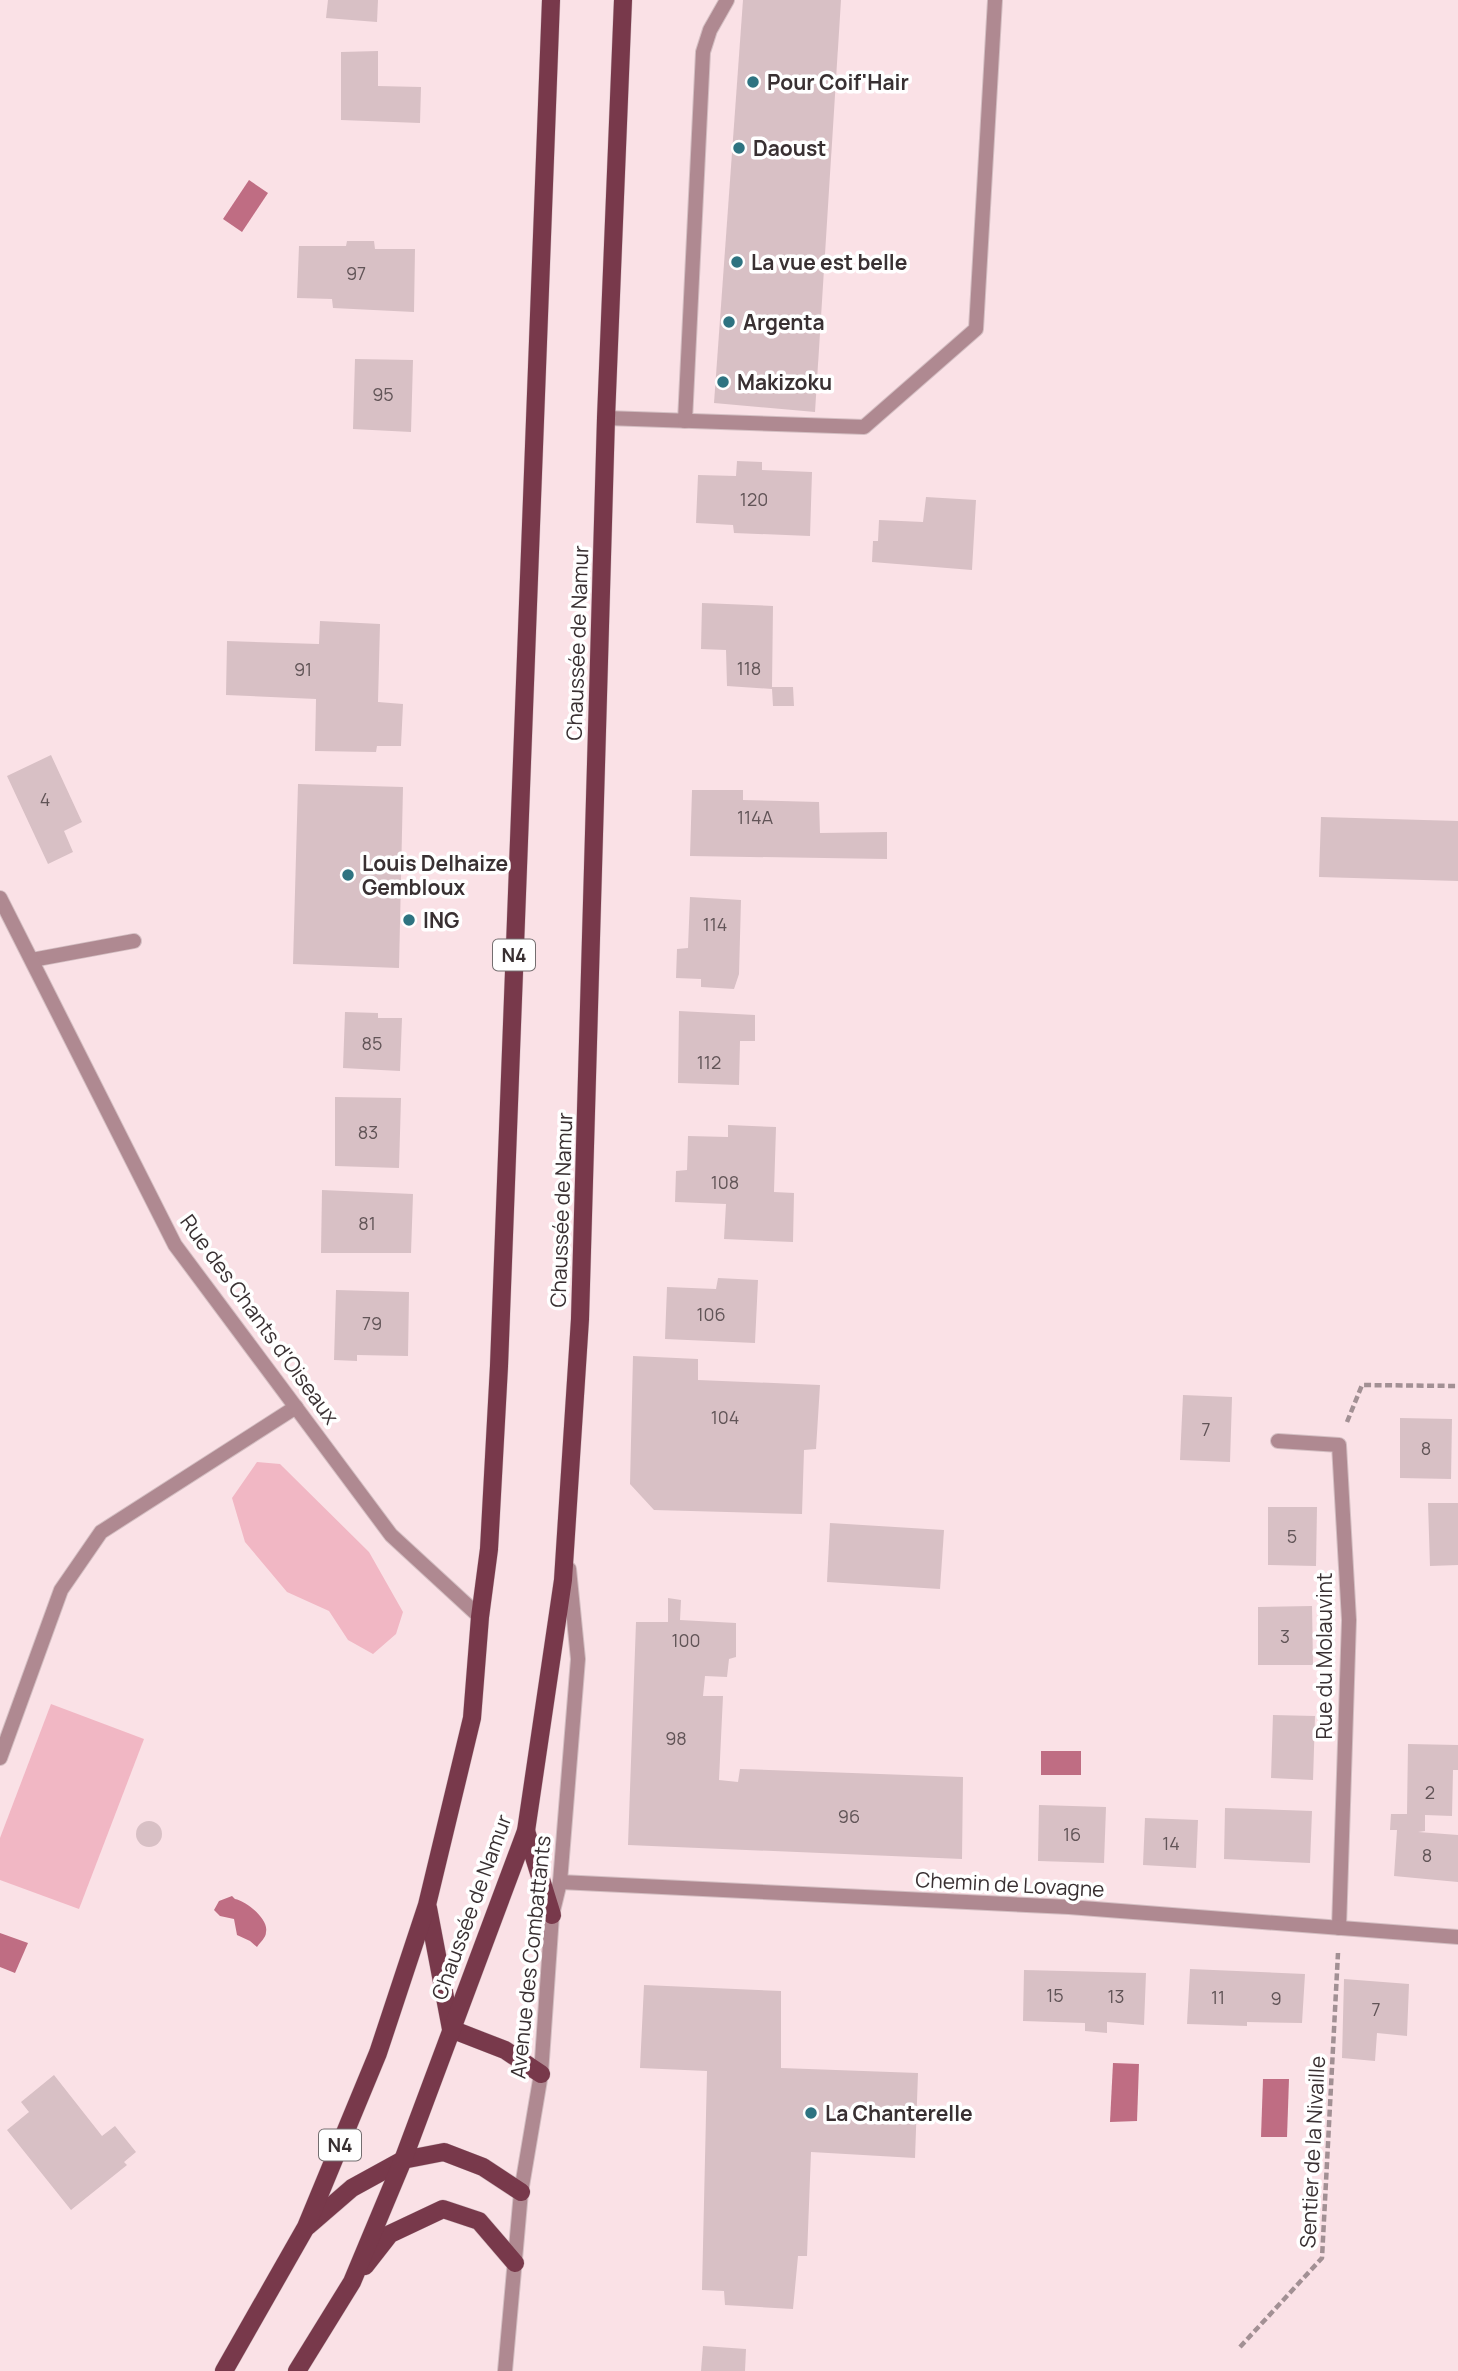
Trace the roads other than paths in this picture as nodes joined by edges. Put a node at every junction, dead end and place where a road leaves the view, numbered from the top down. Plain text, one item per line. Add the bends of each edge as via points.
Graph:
1 (551, 0) edge
2 (624, 0) edge
3 (727, 0) edge
4 (995, 0) edge
5 (606, 418) junction
6 (685, 421) junction
7 (0, 898) edge
8 (134, 941) dead end
9 (32, 960) junction
10 (296, 1407) junction
11 (1278, 1441) dead end
12 (566, 1547) junction
13 (480, 1617) junction
14 (0, 1758) edge
15 (526, 1831) junction
16 (560, 1882) junction
17 (427, 1905) junction
18 (552, 1915) junction
19 (1339, 1927) junction
20 (1458, 1937) edge
21 (451, 2029) junction
22 (541, 2074) junction
23 (402, 2160) junction
24 (521, 2192) junction
25 (306, 2227) junction
26 (515, 2263) junction
27 (352, 2282) junction
28 (224, 2371) edge
29 (297, 2371) edge
30 (505, 2371) edge

1 - 13 main road, Chaussée de Namur / N4 via 499,1366 489,1549
2 - 5 main road, Chaussée de Namur
3 - 6 street via 703,52
4 - 6 street via 976,329 864,427
5 - 6 street
5 - 12 main road, Chaussée de Namur via 580,1319
7 - 9 street, Rue des Chants d'Oiseaux
8 - 9 street
9 - 10 street, Rue des Chants d'Oiseaux via 176,1245
10 - 13 street, Rue des Chants d'Oiseaux via 391,1535
10 - 14 street via 101,1532 61,1590
11 - 19 street, Rue du Molauvint via 1339,1445 1349,1620
12 - 15 main road, Chaussée de Namur
12 - 16 street, Avenue des Combattants via 578,1659
13 - 17 main road, Chaussée de Namur / N4 via 472,1718
15 - 18 main road
15 - 21 main road, Chaussée de Namur
16 - 18 street, Avenue des Combattants
16 - 19 street, Chemin de Lovagne via 1069,1907
17 - 21 main road
17 - 25 main road, Chaussée de Namur / N4 via 378,2053
18 - 22 street, Avenue des Combattants
19 - 20 street, Chemin de Lovagne
21 - 22 main road via 505,2050
21 - 23 main road, Chaussée de Namur
22 - 24 street, Avenue des Combattants
23 - 24 main road via 444,2152 484,2167
23 - 25 main road via 352,2188
23 - 27 main road, Chaussée de Namur
24 - 26 street, Avenue des Combattants
25 - 28 main road, Chaussée de Namur / N4
26 - 27 main road via 479,2221 443,2209 390,2234
26 - 30 street, Avenue des Combattants
27 - 29 main road, Chaussée de Namur

